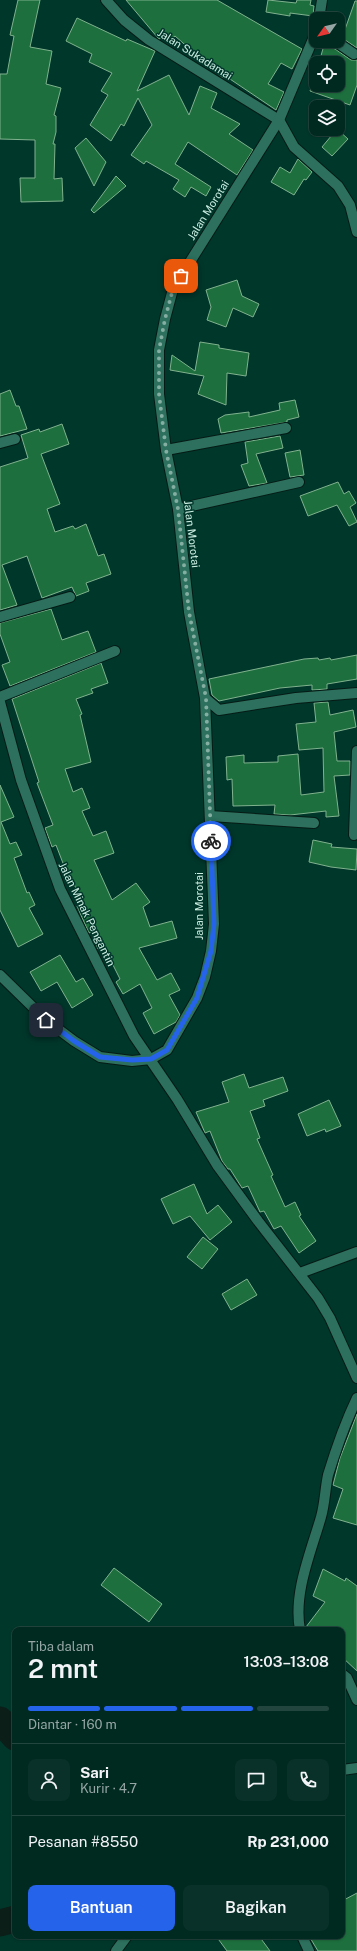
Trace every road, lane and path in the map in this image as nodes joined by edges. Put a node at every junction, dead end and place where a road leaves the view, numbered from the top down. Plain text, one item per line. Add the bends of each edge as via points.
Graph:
1 (106, 0) edge
2 (322, 0) edge
3 (320, 12) edge
4 (309, 48) edge
5 (345, 48) edge
6 (354, 54) dead end
7 (279, 120) junction
8 (357, 232) edge
9 (286, 428) dead end
10 (15, 439) dead end
11 (0, 443) edge
12 (166, 450) junction
13 (299, 482) dead end
14 (178, 509) junction
15 (70, 597) dead end
16 (0, 617) edge
17 (115, 651) dead end
18 (357, 693) edge
19 (0, 696) edge
20 (206, 698) junction
21 (0, 702) edge
22 (357, 751) edge
23 (210, 816) junction
24 (314, 823) dead end
25 (354, 834) dead end
26 (0, 975) edge
27 (151, 1059) junction
28 (357, 1252) edge
29 (300, 1273) junction
30 (357, 1378) edge
31 (357, 1398) edge
32 (300, 1627) edge
33 (345, 1676) edge
34 (357, 1700) edge
35 (357, 1768) edge
36 (345, 1770) edge
37 (125, 1939) edge
38 (303, 1939) edge
39 (116, 1951) edge
40 (309, 1951) edge

1 - 7 street, Jalan Sukadamai via 124,20 149,40
2 - 3 street
4 - 7 street, Jalan Morotai
5 - 6 street
7 - 8 street via 294,147 338,186 350,205
7 - 12 street, Jalan Morotai via 173,289 159,350 159,394
9 - 12 street
10 - 11 street
12 - 14 street, Jalan Morotai
13 - 14 street
14 - 20 street, Jalan Morotai via 189,612
15 - 16 street
17 - 19 street
18 - 20 street via 296,698 219,710
20 - 23 street, Jalan Morotai
21 - 27 street, Jalan Minak Pengantin via 21,780 60,889 134,1036
22 - 25 street
23 - 24 street
23 - 27 street, Jalan Morotai via 214,924 211,951 197,998 167,1050
26 - 27 street via 46,1020 100,1057
27 - 29 street, Jalan Minak Pengantin via 217,1165
28 - 29 street
29 - 30 street, Jalan Minak Pengantin via 330,1318
31 - 32 street via 328,1476 322,1515 305,1571 298,1606
33 - 34 street
35 - 36 street
37 - 39 street
38 - 40 street

